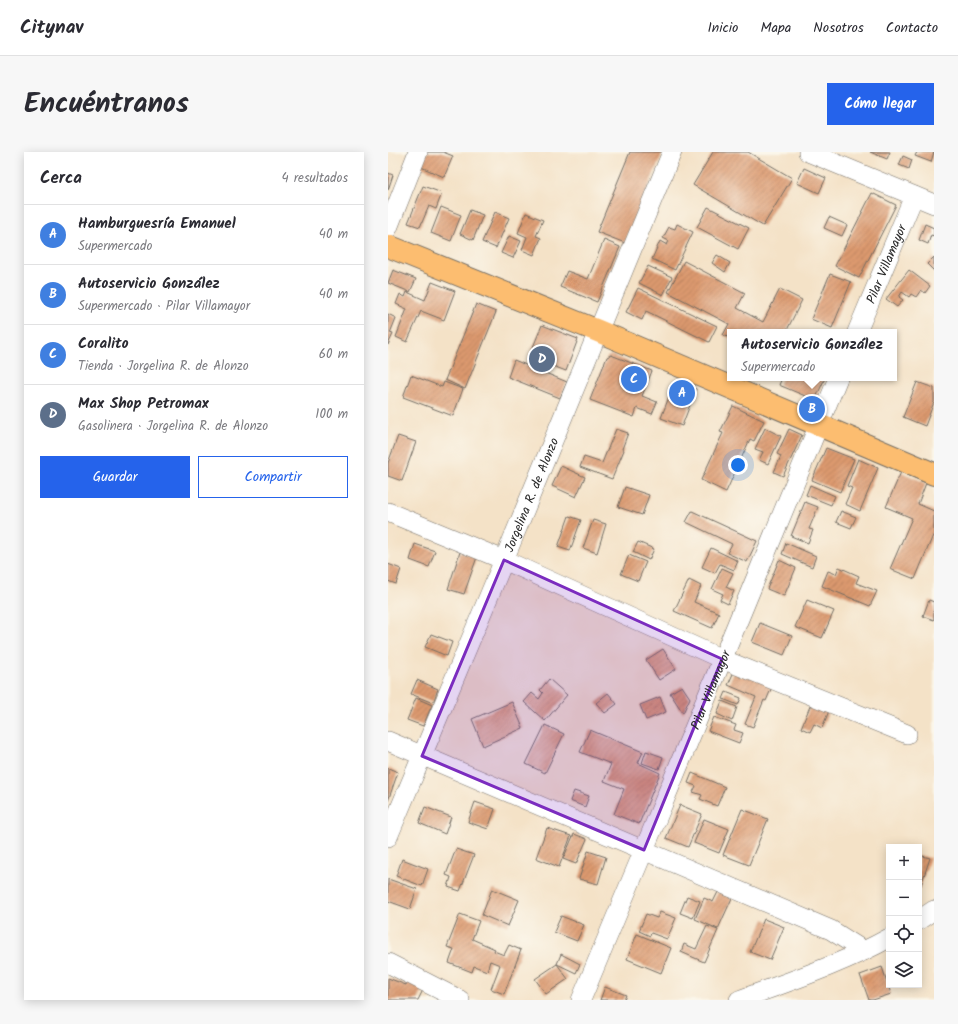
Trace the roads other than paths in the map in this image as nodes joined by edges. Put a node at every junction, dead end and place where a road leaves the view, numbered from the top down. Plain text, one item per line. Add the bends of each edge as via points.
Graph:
1 (418, 152) edge
2 (672, 152) edge
3 (808, 152) edge
4 (914, 196) junction
5 (934, 204) edge
6 (388, 228) edge
7 (388, 246) edge
8 (858, 329) edge
9 (598, 331) junction
10 (837, 381) edge
11 (818, 426) junction
12 (934, 474) edge
13 (388, 512) edge
14 (504, 560) junction
15 (722, 659) junction
16 (907, 734) dead end
17 (388, 741) edge
18 (422, 756) junction
19 (388, 837) edge
20 (644, 850) junction
21 (934, 910) edge
22 (922, 918) edge
23 (886, 940) edge
24 (864, 951) junction
25 (388, 963) edge
26 (460, 1000) edge
27 (580, 1000) edge
28 (739, 1000) edge

1 - 6 street
2 - 9 street, Jorgelina R. de Alonzo
3 - 4 street
4 - 5 street
4 - 8 street, Pilar Villamayor
7 - 9 main road
9 - 11 main road
9 - 14 street, Jorgelina R. de Alonzo
10 - 11 street, Pilar Villamayor
11 - 12 main road
11 - 15 street, Pilar Villamayor
13 - 14 street
14 - 15 street
14 - 18 street, Jorgelina R. de Alonzo
15 - 16 street
15 - 20 street, Pilar Villamayor
17 - 18 street
18 - 19 street, Jorgelina R. de Alonzo
18 - 20 street
20 - 24 street via 831,930
20 - 27 street, Pilar Villamayor
21 - 22 street
23 - 24 street
24 - 28 street via 827,968
25 - 26 street

